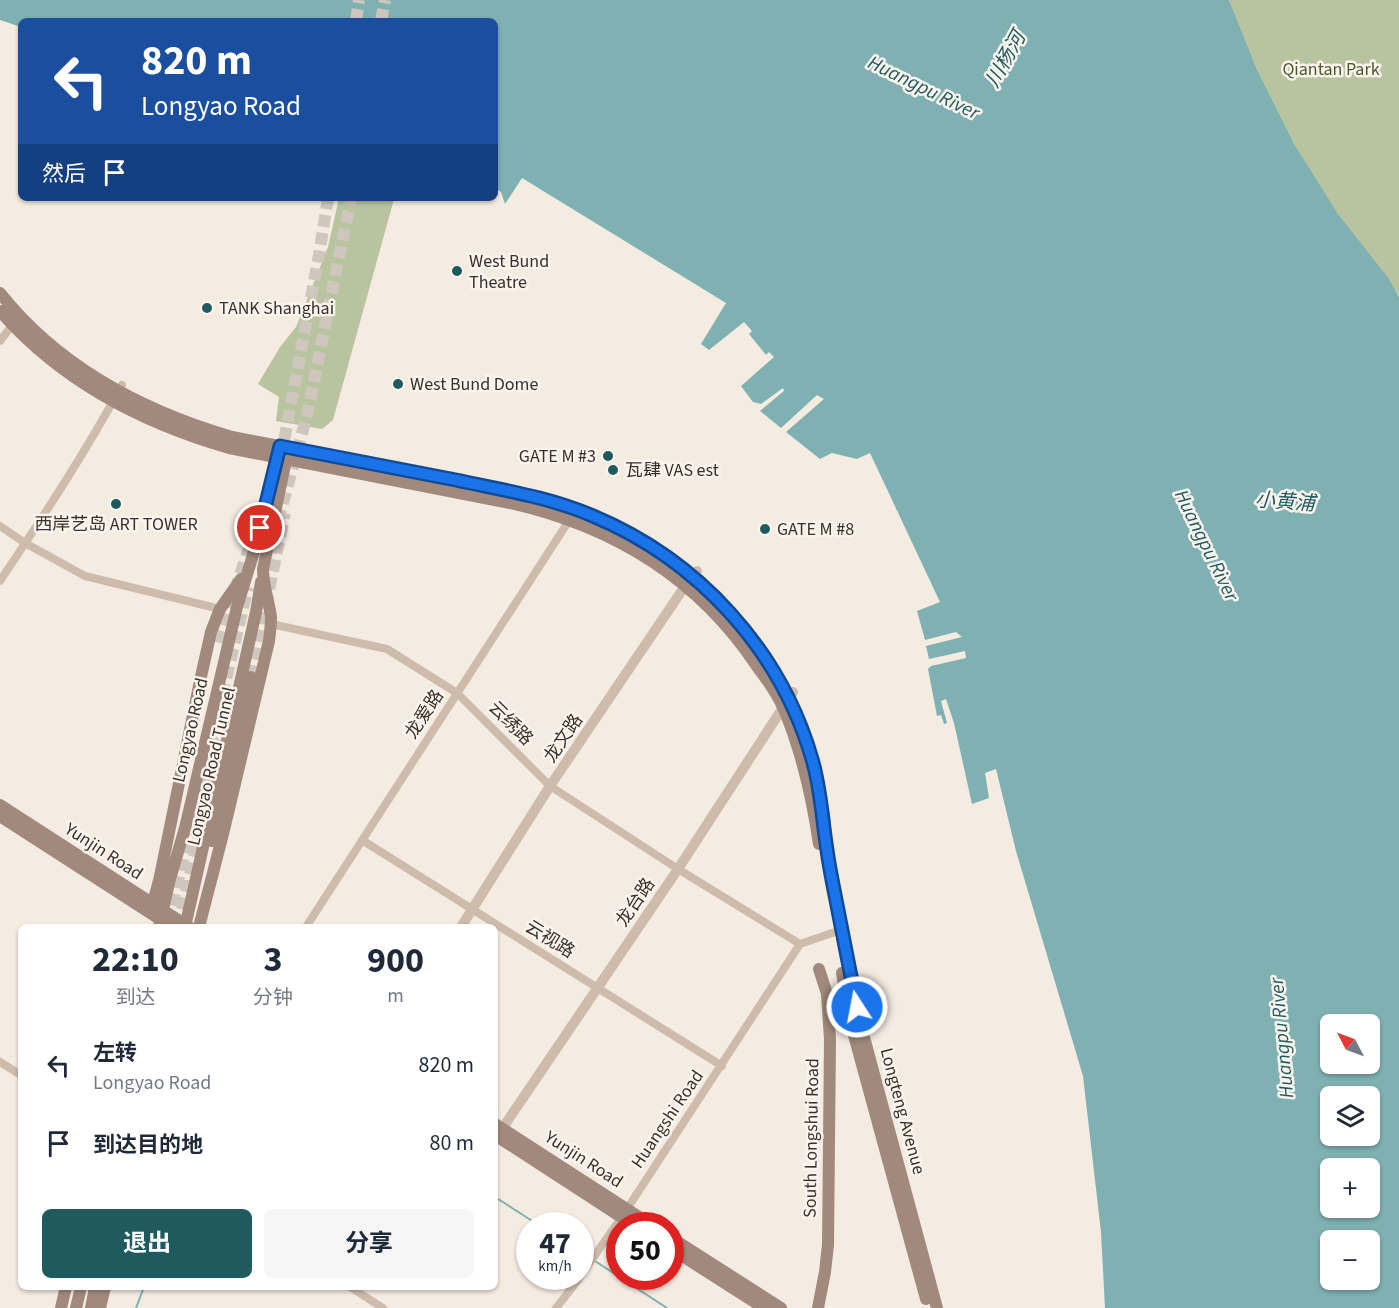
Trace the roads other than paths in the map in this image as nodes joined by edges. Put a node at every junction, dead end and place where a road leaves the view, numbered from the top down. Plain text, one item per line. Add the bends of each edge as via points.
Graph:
1 (0, 293) edge
2 (0, 311) edge
3 (12, 325) junction
4 (0, 341) edge
5 (119, 393) junction
6 (284, 450) junction
7 (570, 519) junction
8 (0, 526) edge
9 (257, 542) junction
10 (25, 543) junction
11 (263, 569) junction
12 (692, 578) junction
13 (0, 581) edge
14 (220, 609) junction
15 (271, 624) junction
16 (220, 644) tunnel mouth
17 (251, 677) tunnel mouth
18 (457, 693) junction
19 (788, 699) junction
20 (550, 786) junction
21 (0, 805) edge
22 (0, 816) edge
23 (362, 840) junction
24 (207, 864) junction
25 (678, 869) junction
26 (165, 878) junction
27 (189, 910) junction
28 (203, 910) junction
29 (472, 910) junction
30 (159, 915) edge
31 (184, 924) edge
32 (190, 924) edge
33 (192, 924) edge
34 (308, 924) edge
35 (463, 924) edge
36 (494, 924) edge
37 (498, 926) edge
38 (839, 931) junction
39 (800, 944) junction
40 (819, 969) dead end
41 (597, 988) junction
42 (0, 1062) edge
43 (722, 1066) junction
44 (18, 1073) edge
45 (498, 1128) edge
46 (498, 1130) edge
47 (622, 1212) edge
48 (625, 1212) edge
49 (606, 1239) edge
50 (684, 1246) edge
51 (684, 1257) edge
52 (65, 1290) edge
53 (80, 1290) edge
54 (94, 1290) edge
55 (104, 1290) edge
56 (355, 1290) edge
57 (61, 1308) edge
58 (76, 1308) edge
59 (91, 1308) edge
60 (100, 1308) edge
61 (383, 1308) edge
62 (556, 1308) edge
63 (764, 1308) edge
64 (781, 1308) edge
65 (818, 1308) edge
66 (929, 1308) edge
67 (937, 1308) edge

1 - 5 main road, Longteng Avenue via 52,346
2 - 3 main road, Longteng Avenue
3 - 4 street
3 - 5 main road, Longteng Avenue via 84,384
5 - 6 main road, Longteng Avenue via 188,423
5 - 10 street
6 - 7 main road, Longteng Avenue
6 - 9 main road, Longyao Road
6 - 11 main road, Longyao Road
6 - 12 main road, Longteng Avenue via 513,491 561,504 622,530 658,551
7 - 12 main road, Longteng Avenue via 603,533 661,567
7 - 18 street, 龙爱路
8 - 10 street
9 - 14 main road, Longyao Road via 240,580
9 - 26 main road, Longyao Road via 237,607 185,828
10 - 13 street
10 - 14 street via 85,576
11 - 15 main road, Longyao Road
11 - 27 main road, Longyao Road
12 - 19 main road, Longteng Avenue via 705,604 732,632 773,688
12 - 20 street, 龙文路
14 - 26 main road, Longyao Road via 200,681
15 - 18 street, 云绣路 via 387,649
15 - 28 main road, Longyao Road
16 - 26 main road, Longyao Road Tunnel
17 - 24 main road, Longyao Road Tunnel
18 - 20 street, 云绣路
18 - 23 street, 龙爱路
19 - 25 street, 龙台路
19 - 38 main road, Longteng Avenue
20 - 25 street, 云绣路
20 - 29 street, 龙文路
21 - 30 main road, Yunjin Road
22 - 30 main road, Yunjin Road
23 - 29 street, 云视路
23 - 34 street, 龙爱路
24 - 27 main road, Longyao Road Tunnel
24 - 28 main road, Longyao Road Tunnel
25 - 39 street, 云绣路
25 - 41 street, 龙台路
26 - 30 main road, Longyao Road
27 - 32 main road, Longyao Road
28 - 33 main road, Longyao Road
29 - 35 street, 龙文路
29 - 36 street, 云视路
30 - 31 main road, Yunjin Road
37 - 41 street, 云视路
38 - 39 street
38 - 66 main road, Longteng Avenue via 852,1028
38 - 67 main road, Longteng Avenue
39 - 43 street, Huangshi Road
40 - 65 main road, South Longshui Road via 827,994 830,1039 828,1245
41 - 43 street, 云视路
41 - 45 street, 龙台路
42 - 44 street
43 - 48 street, Huangshi Road
46 - 47 main road, Yunjin Road
49 - 62 street, Huangshi Road
50 - 64 main road
51 - 63 main road
52 - 57 main road
53 - 58 main road
54 - 59 main road
55 - 60 main road
56 - 61 street

